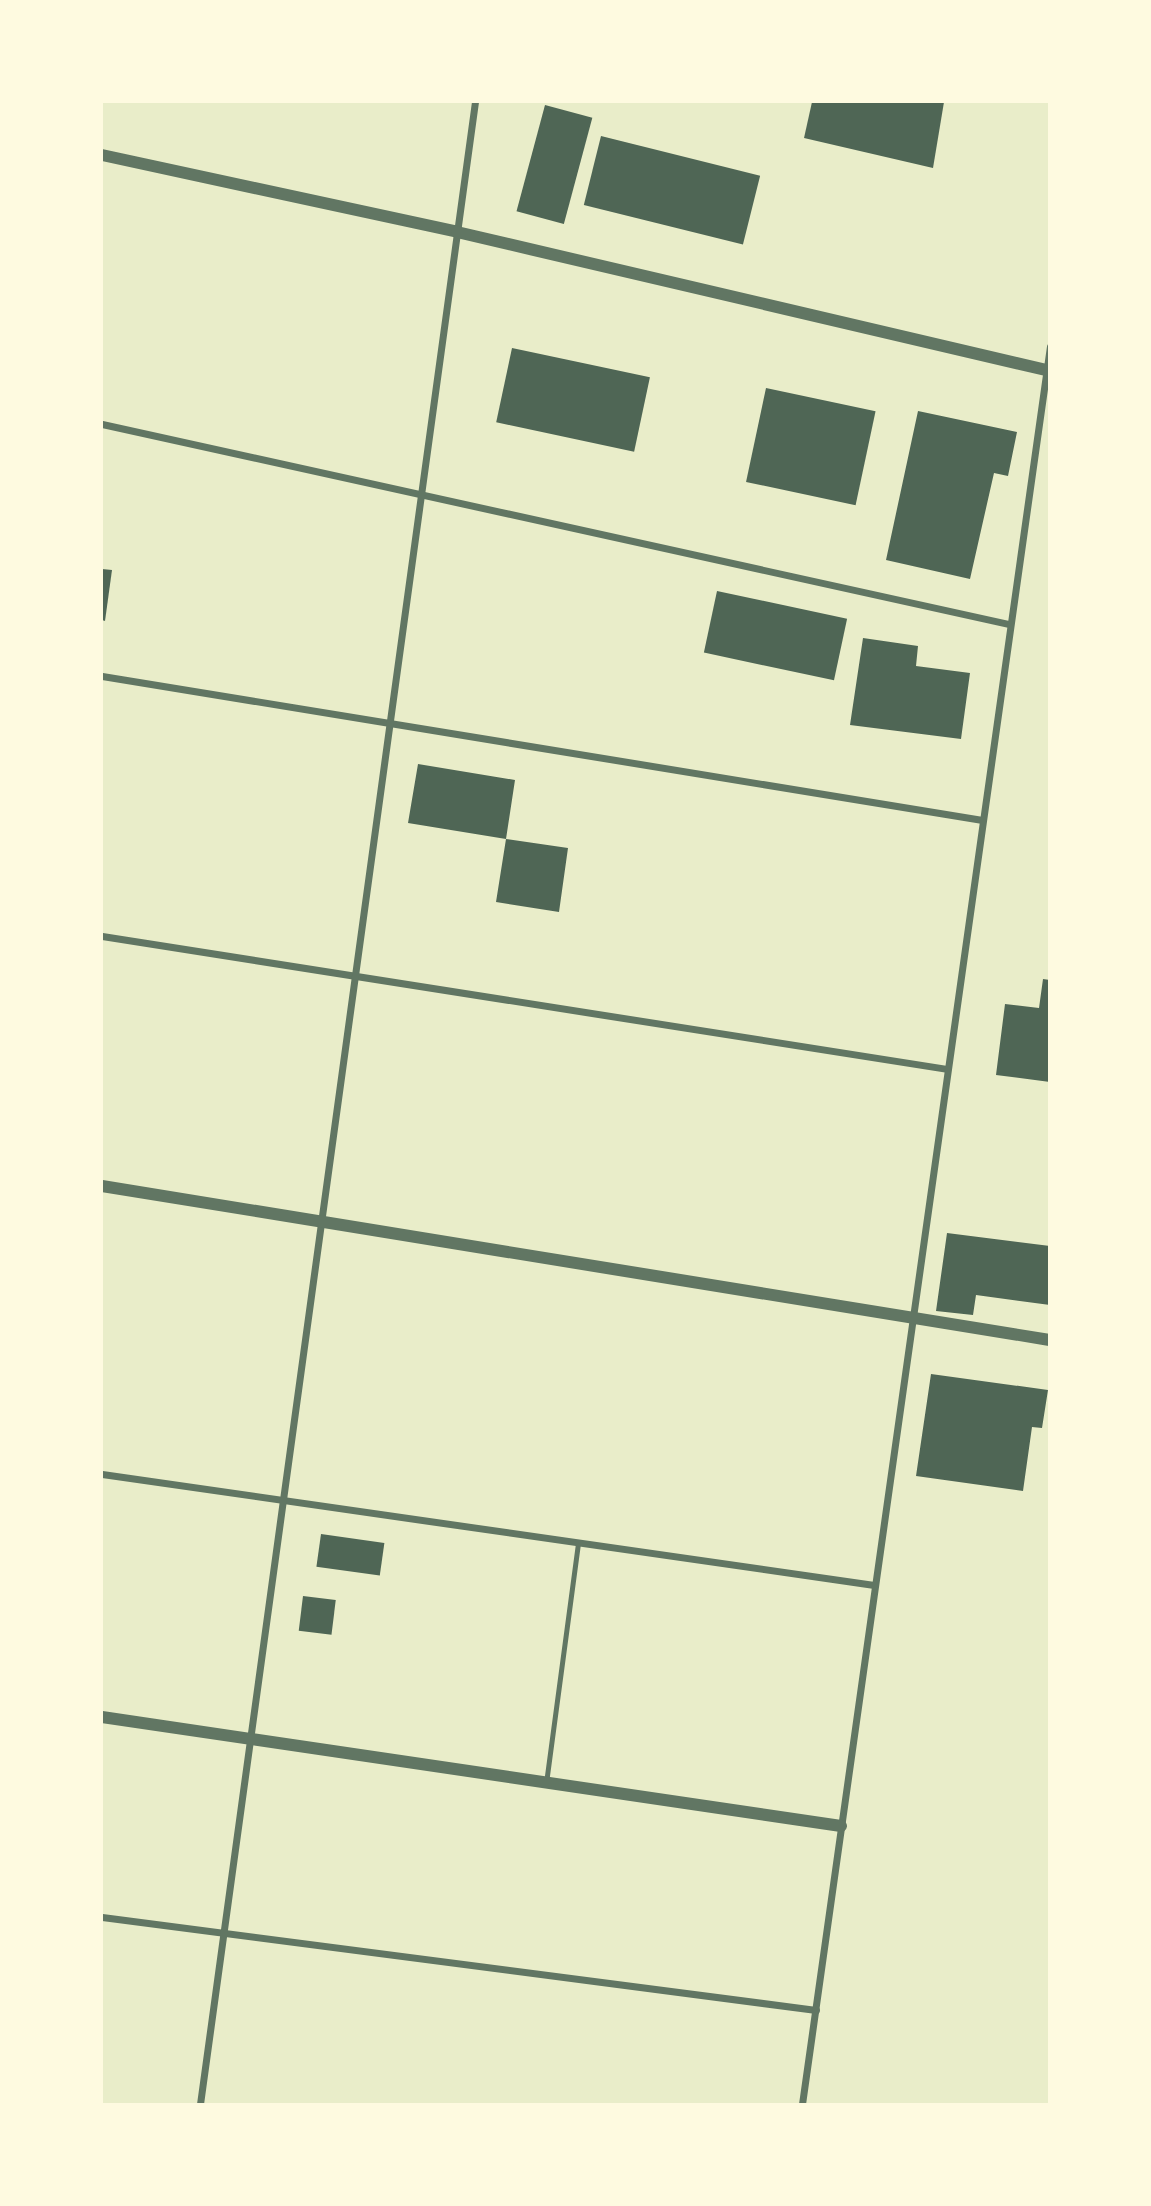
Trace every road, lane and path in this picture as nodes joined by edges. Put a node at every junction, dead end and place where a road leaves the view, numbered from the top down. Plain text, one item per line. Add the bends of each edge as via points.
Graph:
1 (475, 102) edge
2 (102, 155) edge
3 (457, 232) junction
4 (1049, 346) edge
5 (1048, 371) edge
6 (102, 424) edge
7 (421, 497) junction
8 (1009, 624) junction
9 (102, 676) edge
10 (390, 724) junction
11 (982, 820) junction
12 (102, 936) edge
13 (355, 978) junction
14 (947, 1069) junction
15 (102, 1186) edge
16 (323, 1222) junction
17 (911, 1318) junction
18 (1049, 1340) edge
19 (102, 1474) edge
20 (285, 1500) junction
21 (578, 1544) junction
22 (874, 1585) junction
23 (102, 1717) edge
24 (253, 1739) junction
25 (546, 1783) junction
26 (841, 1826) junction
27 (102, 1917) edge
28 (223, 1933) junction
29 (816, 2010) junction
30 (200, 2105) edge
31 (802, 2105) edge

1 - 3 street
2 - 3 street
3 - 5 street
3 - 7 street
4 - 5 street
5 - 8 street
6 - 7 street
7 - 8 street
7 - 10 street
8 - 11 street
9 - 10 street
10 - 11 street
10 - 13 street
11 - 14 street
12 - 13 street
13 - 14 street
13 - 16 street
14 - 17 street
15 - 16 street
16 - 17 street
16 - 20 street
17 - 18 street
17 - 22 street
19 - 20 street
20 - 21 street
20 - 24 street
21 - 22 street
21 - 25 lane
22 - 26 street
23 - 24 street
24 - 25 street
24 - 28 street
25 - 26 street
26 - 29 street
27 - 28 street
28 - 29 street
28 - 30 street
29 - 31 street

